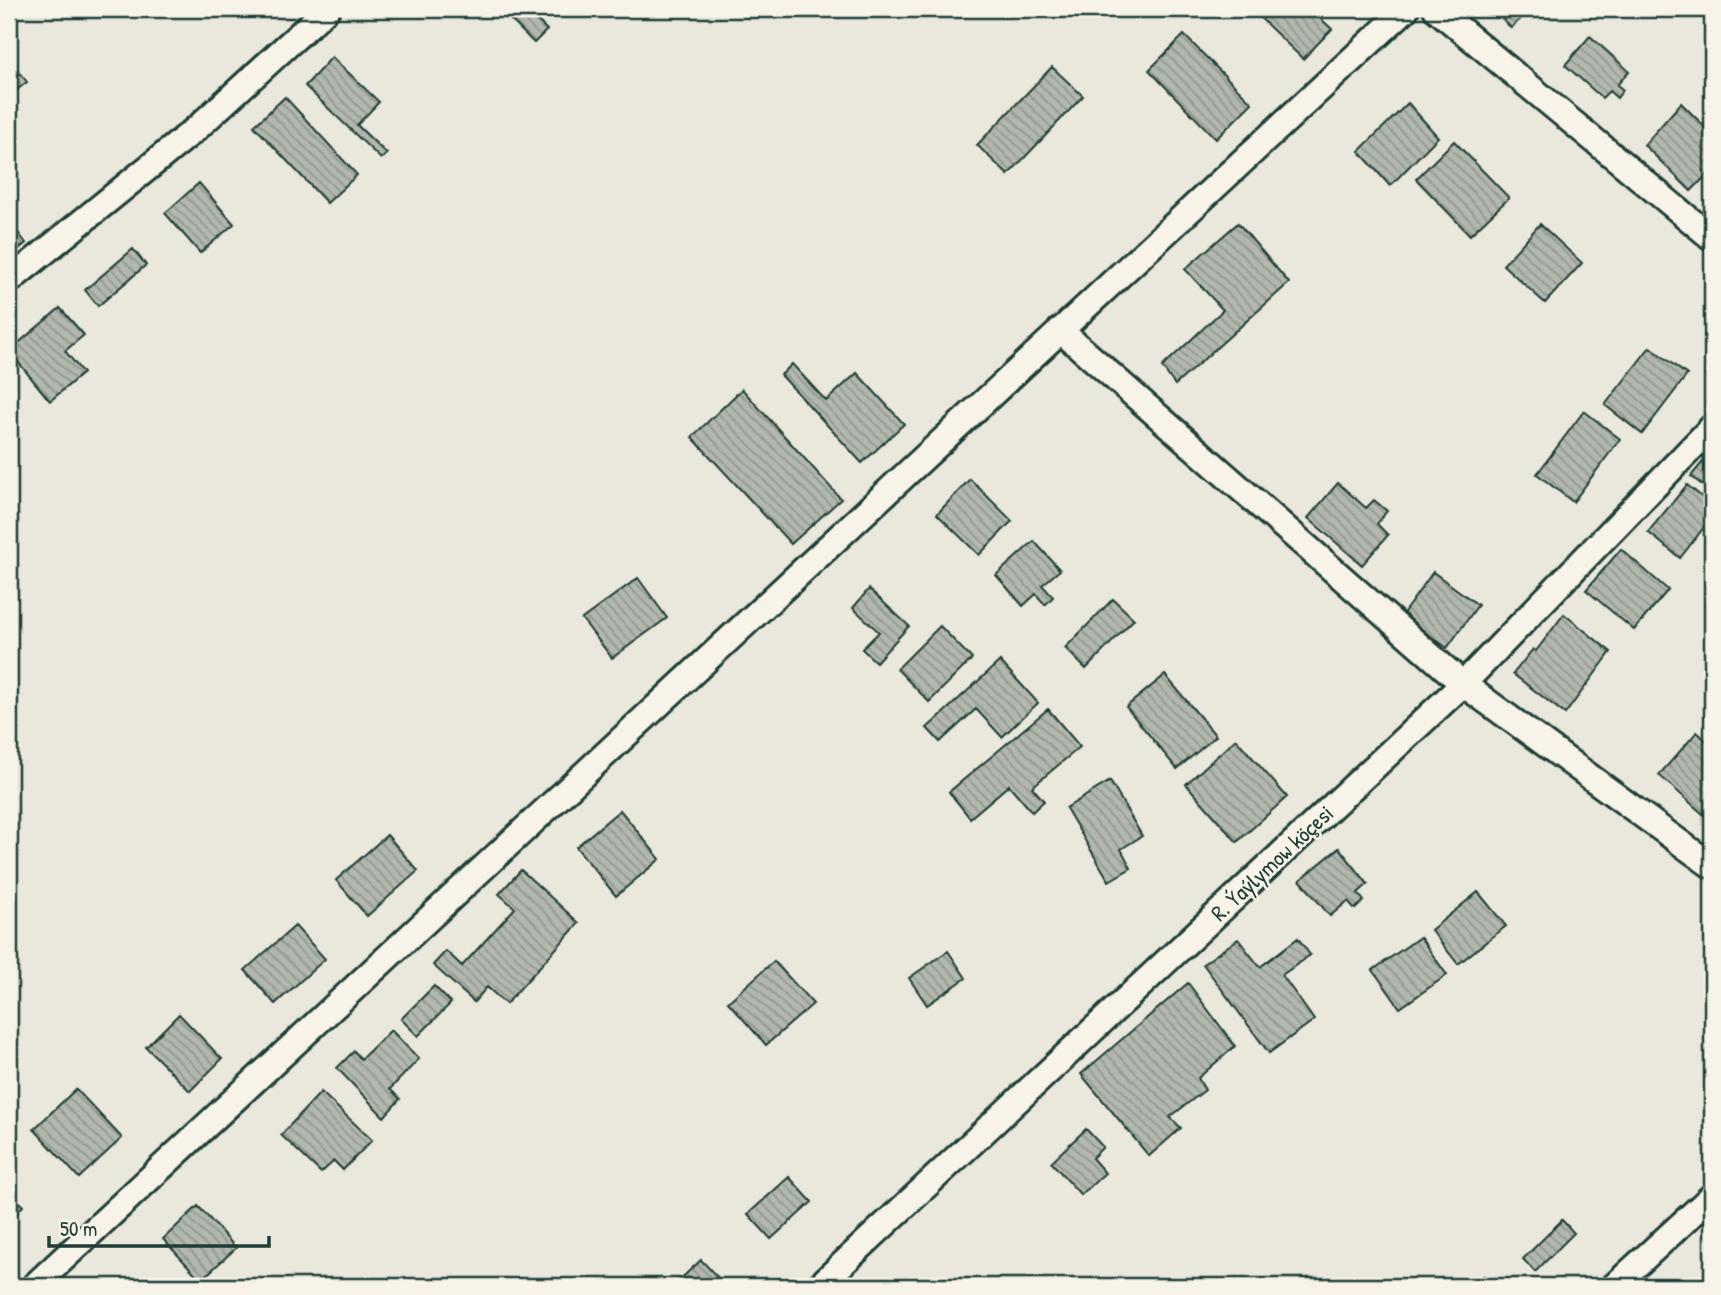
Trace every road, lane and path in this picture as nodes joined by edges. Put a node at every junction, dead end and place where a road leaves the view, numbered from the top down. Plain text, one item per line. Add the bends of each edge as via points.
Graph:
1 (327, 9) edge
2 (1406, 9) edge
3 (1436, 9) edge
4 (1712, 238) edge
5 (9, 281) edge
6 (1060, 330) junction
7 (1712, 427) edge
8 (1463, 684) junction
9 (1712, 866) edge
10 (1712, 1196) edge
11 (34, 1286) edge
12 (819, 1286) edge
13 (1614, 1286) edge

1 - 5 street via 197,128
2 - 6 street
3 - 4 street
6 - 8 street
6 - 11 street
7 - 8 street, R. Ýaýlymow köçesi
8 - 9 street
8 - 12 street, R. Ýaýlymow köçesi
10 - 13 street

